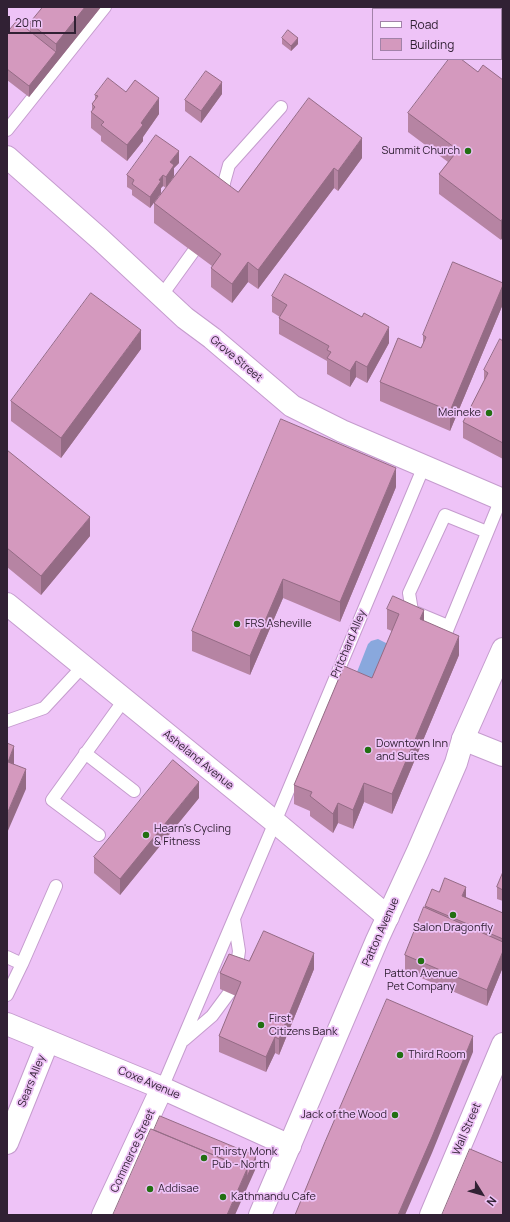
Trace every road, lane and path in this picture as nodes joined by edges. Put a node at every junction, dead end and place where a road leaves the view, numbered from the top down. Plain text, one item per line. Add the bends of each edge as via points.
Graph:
1 (105, 7) edge
2 (281, 107) dead end
3 (7, 130) edge
4 (7, 157) edge
5 (222, 200) edge
6 (193, 252) edge
7 (162, 295) junction
8 (424, 466) junction
9 (502, 499) edge
10 (487, 532) junction
11 (7, 604) edge
12 (448, 626) junction
13 (444, 641) edge
14 (503, 650) edge
15 (83, 666) junction
16 (124, 700) junction
17 (7, 721) edge
18 (463, 739) junction
19 (85, 754) junction
20 (503, 755) edge
21 (134, 791) dead end
22 (275, 822) junction
23 (99, 835) dead end
24 (56, 886) dead end
25 (388, 917) junction
26 (234, 918) junction
27 (7, 957) edge
28 (22, 964) junction
29 (7, 995) edge
30 (7, 1024) edge
31 (48, 1041) junction
32 (182, 1042) junction
33 (503, 1044) edge
34 (162, 1088) junction
35 (7, 1142) edge
36 (290, 1146) junction
37 (104, 1215) edge
38 (260, 1215) edge
39 (431, 1215) edge

1 - 3 lane
2 - 5 lane via 229,165
4 - 7 street, Grove Street
6 - 7 lane
7 - 8 street, Grove Street via 185,318 292,406 342,432
8 - 9 street, Grove Street
8 - 22 lane, Pritchard Alley
9 - 10 lane
10 - 12 lane
10 - 12 lane via 445,515 409,593 412,611
11 - 15 street, Asheland Avenue
12 - 13 lane
14 - 18 street, Patton Avenue
15 - 16 street, Asheland Avenue
15 - 17 lane via 44,708
16 - 19 lane
16 - 22 street, Asheland Avenue
18 - 20 street
18 - 25 street, Patton Avenue via 456,763
19 - 21 lane
19 - 23 lane via 52,800
22 - 25 street, Asheland Avenue
22 - 26 lane, Pritchard Alley
24 - 28 lane
25 - 36 street, Patton Avenue
26 - 32 lane, Pritchard Alley
26 - 32 lane via 239,951 229,993 212,1016
27 - 28 lane
28 - 29 lane
30 - 31 street, Coxe Avenue
31 - 34 street, Coxe Avenue
31 - 35 street, Sears Alley
32 - 34 lane, Pritchard Alley
33 - 39 street, Wall Street
34 - 36 street, Coxe Avenue
34 - 37 street, Commerce Street
36 - 38 street, Patton Avenue

